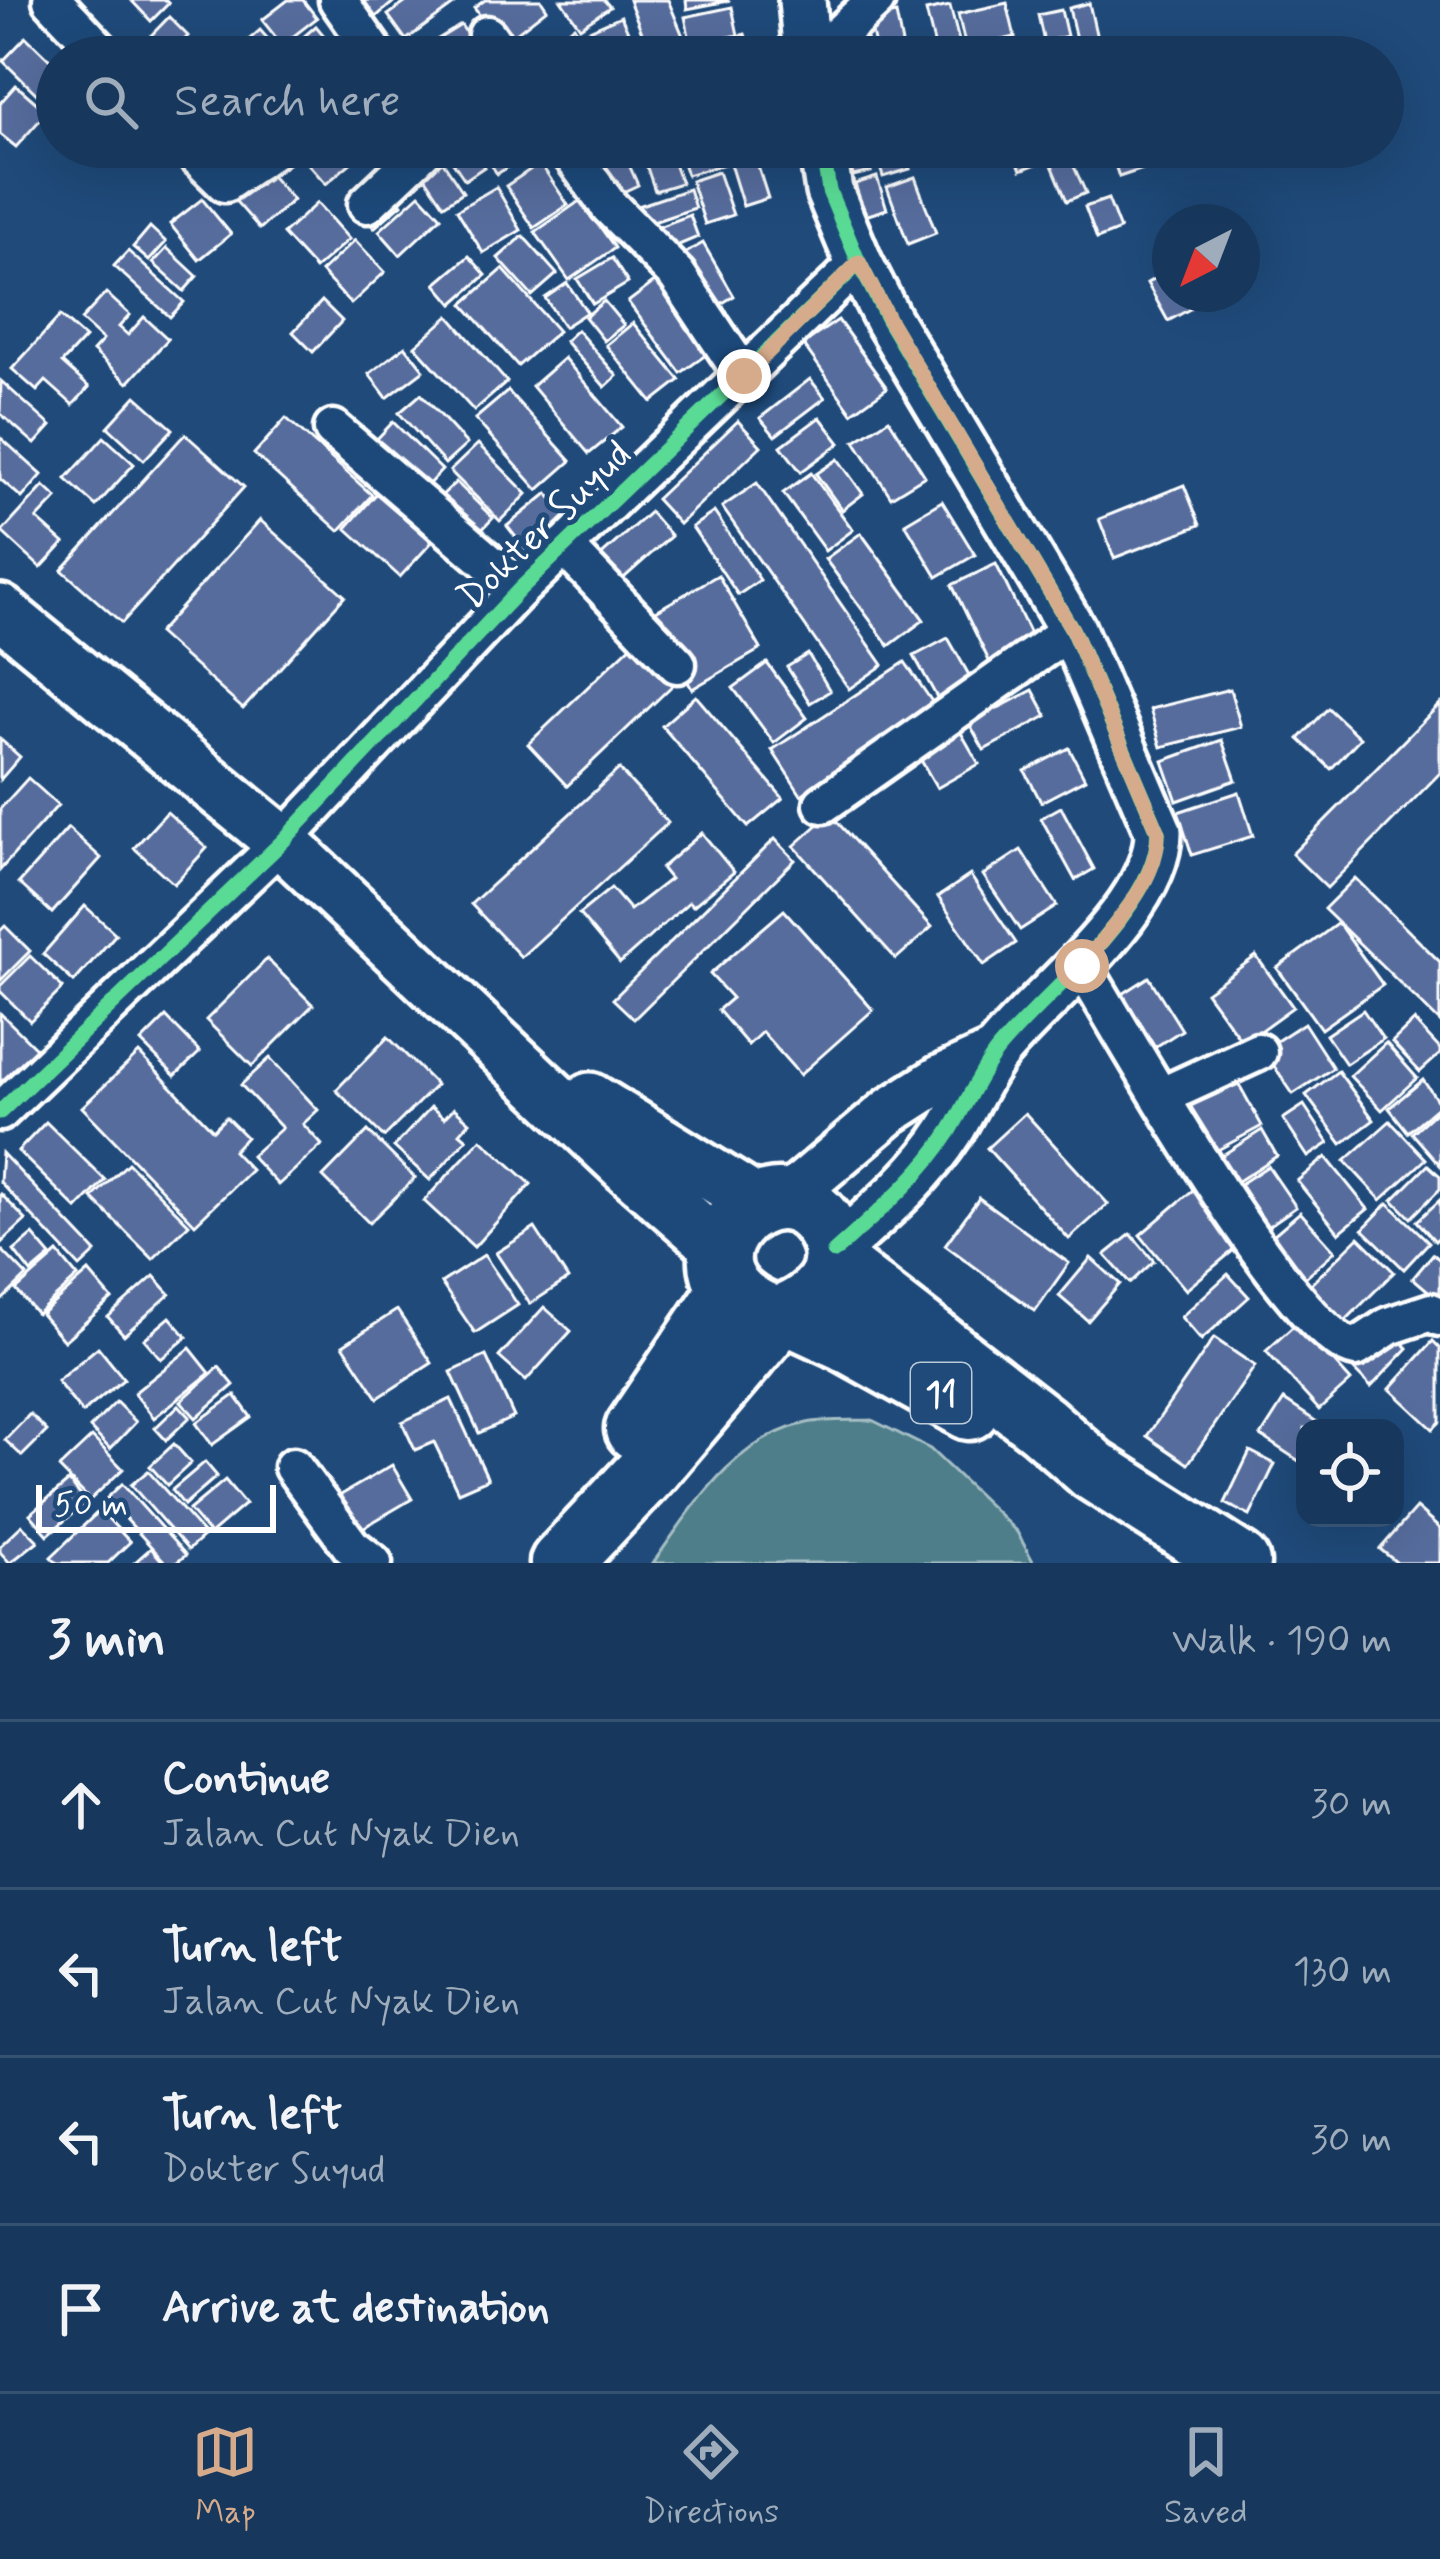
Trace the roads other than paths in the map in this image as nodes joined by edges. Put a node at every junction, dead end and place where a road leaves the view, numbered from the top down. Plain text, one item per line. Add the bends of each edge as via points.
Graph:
1 (52, 0) edge
2 (338, 0) edge
3 (802, 0) edge
4 (876, 0) edge
5 (86, 36) edge
6 (363, 36) edge
7 (808, 36) edge
8 (835, 36) edge
9 (210, 168) edge
10 (250, 168) edge
11 (406, 168) edge
12 (581, 168) edge
13 (825, 168) edge
14 (367, 204) dead end
15 (859, 262) junction
16 (744, 376) junction
17 (333, 429) dead end
18 (564, 546) junction
19 (520, 589) junction
20 (0, 611) edge
21 (1072, 629) junction
22 (677, 664) dead end
23 (823, 804) dead end
24 (282, 842) junction
25 (1082, 966) junction
26 (480, 1026) junction
27 (1258, 1052) dead end
28 (994, 1054) junction
29 (1162, 1096) junction
30 (0, 1112) edge
31 (771, 1202) junction
32 (834, 1258) junction
33 (754, 1293) junction
34 (1440, 1317) edge
35 (293, 1467) dead end
36 (1093, 1470) junction
37 (373, 1563) edge
38 (545, 1563) edge
39 (561, 1563) edge
40 (1239, 1563) edge

1 - 5 street
2 - 6 street
3 - 7 street
4 - 8 street
9 - 10 street via 226,183
11 - 14 street
12 - 16 street via 677,275
13 - 15 street
15 - 16 street, Dokter Suyud
15 - 21 street
16 - 18 street, Dokter Suyud
17 - 19 street
18 - 19 street, Dokter Suyud
18 - 22 street
19 - 24 street, Dokter Suyud
20 - 24 main road
21 - 23 street
21 - 25 street via 1158,831 1158,854 1139,890
24 - 26 main road
24 - 30 street, Dokter Suyud
25 - 28 street
25 - 29 street
26 - 31 main road via 650,1138
26 - 33 main road
27 - 29 street
28 - 31 street via 890,1111
28 - 32 street via 948,1134
29 - 34 street via 1257,1249 1342,1346 1356,1348 1431,1312
31 - 32 highway, 11 via 803,1206 819,1218
31 - 33 highway via 733,1221
32 - 33 highway via 815,1301
32 - 36 highway, 11
33 - 36 highway, 11 via 1032,1445
33 - 38 highway via 649,1412
33 - 39 highway via 650,1468
35 - 37 street via 351,1546
36 - 40 highway, 11

